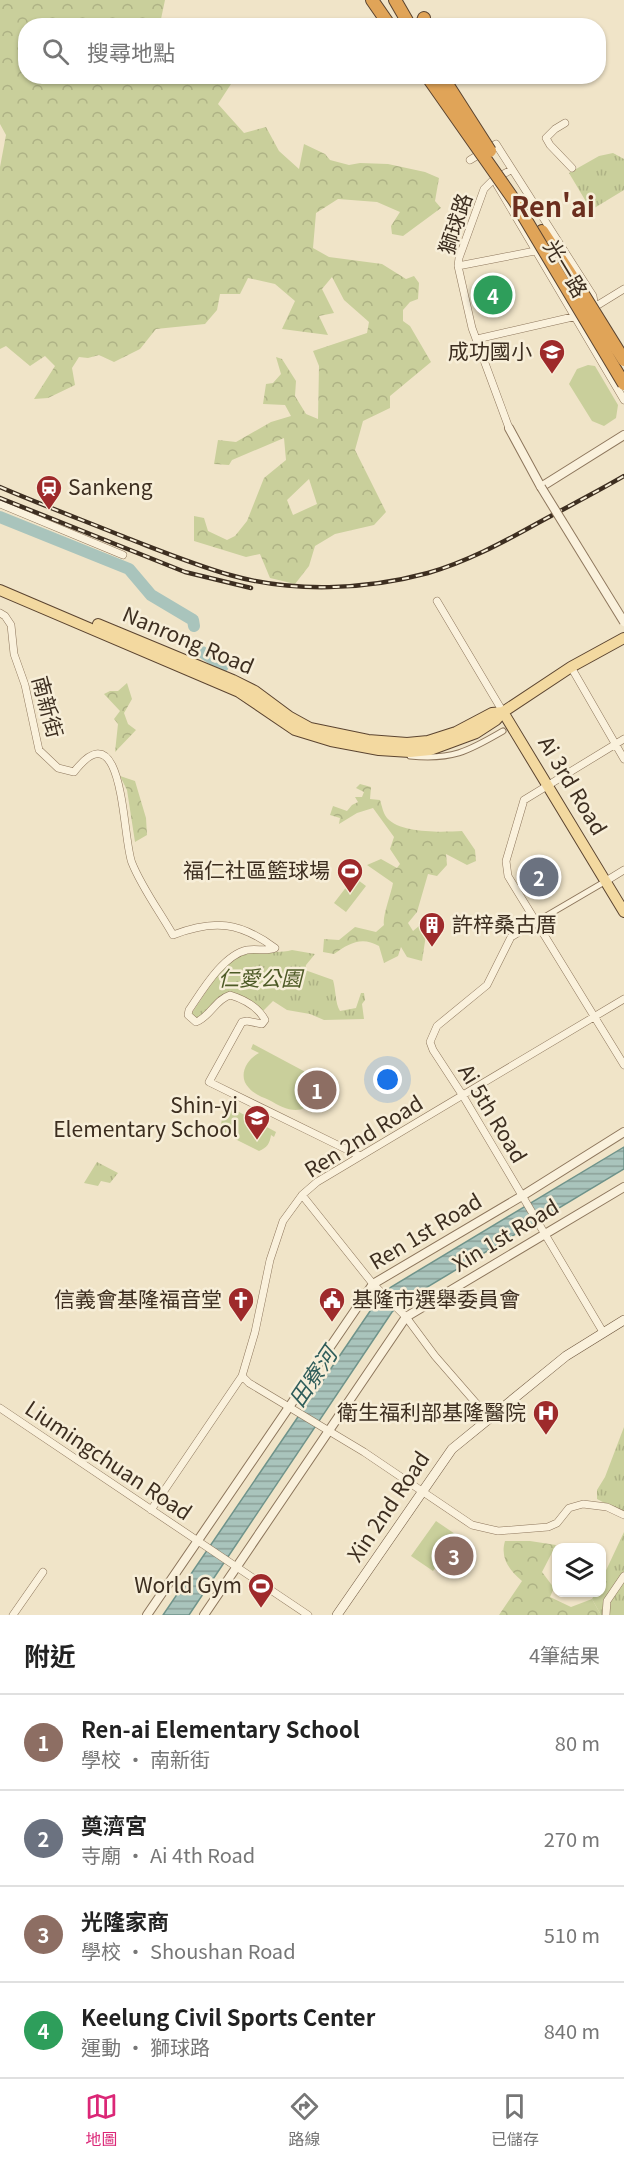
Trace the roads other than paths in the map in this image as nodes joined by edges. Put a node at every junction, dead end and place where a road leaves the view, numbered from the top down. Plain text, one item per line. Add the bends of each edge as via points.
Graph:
1 (372, 0) edge
2 (395, 0) edge
3 (384, 18) edge
4 (405, 18) edge
5 (433, 84) edge
6 (447, 84) edge
7 (565, 123) dead end
8 (480, 154) junction
9 (470, 160) dead end
10 (572, 168) dead end
11 (511, 170) junction
12 (494, 179) junction
13 (542, 231) junction
14 (536, 251) junction
15 (458, 266) junction
16 (557, 271) junction
17 (624, 289) edge
18 (595, 307) junction
19 (574, 317) junction
20 (477, 339) junction
21 (624, 353) edge
22 (624, 360) edge
23 (624, 372) edge
24 (624, 384) edge
25 (624, 393) edge
26 (624, 400) edge
27 (509, 428) joint
28 (624, 435) edge
29 (541, 487) junction
30 (0, 504) edge
31 (123, 555) dead end
32 (0, 583) edge
33 (0, 590) edge
34 (437, 601) dead end
35 (0, 613) edge
36 (624, 622) edge
37 (624, 638) edge
38 (571, 667) junction
39 (503, 712) junction
40 (503, 731) dead end
41 (624, 740) edge
42 (616, 744) junction
43 (379, 750) junction
44 (624, 759) edge
45 (549, 785) junction
46 (624, 870) edge
47 (606, 881) junction
48 (624, 912) edge
49 (536, 922) junction
50 (624, 999) edge
51 (594, 1017) junction
52 (624, 1065) edge
53 (463, 1096) junction
54 (624, 1132) edge
55 (360, 1156) junction
56 (624, 1187) edge
57 (302, 1195) junction
58 (522, 1196) junction
59 (545, 1234) junction
60 (373, 1284) junction
61 (406, 1317) junction
62 (624, 1320) edge
63 (603, 1332) junction
64 (242, 1376) junction
65 (288, 1405) junction
66 (0, 1408) edge
67 (489, 1418) junction
68 (328, 1429) junction
69 (421, 1492) junction
70 (151, 1510) junction
71 (624, 1515) edge
72 (197, 1540) junction
73 (237, 1567) junction
74 (43, 1572) dead end
75 (624, 1576) edge
76 (15, 1614) edge
77 (147, 1615) edge
78 (204, 1615) edge
79 (308, 1615) edge
80 (337, 1615) edge
81 (606, 1615) edge

1 - 3 highway
2 - 4 highway
5 - 16 highway, bridge via 514,200
6 - 13 highway, bridge
7 - 10 street via 546,138
8 - 9 street
8 - 11 street, 光一路 via 496,144
8 - 12 street, 光一路
11 - 12 street
11 - 18 street, 光一路 via 593,297
12 - 14 street, 光一路
12 - 15 street, 獅球路 via 484,189
13 - 22 highway, bridge
13 - 23 highway, bridge
14 - 15 street
14 - 19 street, 光一路
15 - 20 street, 獅球路
16 - 24 highway, bridge
16 - 25 highway, bridge
17 - 18 street
18 - 19 street
18 - 21 street, 光一路
19 - 20 street
19 - 26 street, 光一路
20 - 27 street, 獅球路
27 - 29 street
28 - 29 street
29 - 36 street, bridge
30 - 31 street
32 - 39 main road, Nanrong Road via 233,680 310,728 368,740 415,742 441,738 492,713
33 - 43 main road, Nanrong Road via 239,692 295,730
34 - 39 street
35 - 55 street, 南新街 via 11,624 14,654 39,750 58,768 74,772 91,754 104,755 113,764 131,862 173,935 207,924 228,926 247,930 275,948 245,950 231,958 216,971 189,1010 188,1015 196,1022 202,1020 223,997 230,995 261,1013 265,1020 261,1024 242,1022 209,1082
37 - 38 main road
38 - 39 main road
38 - 42 street
39 - 43 main road, Nanrong Road via 476,732 440,747 410,752
39 - 45 main road, Ai 3rd Road
40 - 43 street, Nanrong Road via 451,757
41 - 42 street
42 - 44 street
42 - 45 street
45 - 47 main road, Ai 3rd Road
45 - 49 street via 524,800 506,861 508,876
46 - 47 street
47 - 48 main road, Ai 3rd Road
47 - 49 street
49 - 51 street
49 - 53 street, Ai 5th Road via 511,937 487,985 437,1026 430,1042
50 - 51 street, Ren 2nd Road
51 - 52 street
51 - 53 street, Ren 2nd Road
53 - 55 street, Ren 2nd Road
53 - 58 street, Ai 5th Road
54 - 58 street, Ren 1st Road
55 - 57 street, Ren 2nd Road
56 - 59 street, Xin 1st Road
57 - 60 street
57 - 64 street, Ren 2nd Road via 283,1221 270,1260
58 - 59 street, Ai 5th Road
58 - 60 street, Ren 1st Road
59 - 61 street, Xin 1st Road
59 - 63 street, Ai 5th Road
60 - 61 street
60 - 65 street, Ren 1st Road
61 - 67 street
61 - 68 street, Xin 1st Road
62 - 63 main road, Xin 2nd Road
63 - 67 main road, Xin 2nd Road via 566,1356
64 - 65 street
64 - 70 street, Ren 2nd Road
65 - 68 street
65 - 72 street, Ren 1st Road
66 - 70 street, Liumingchuan Road
67 - 69 main road, Xin 2nd Road via 445,1456
68 - 69 street
68 - 73 street, Xin 1st Road
69 - 71 street via 471,1525 498,1531 548,1527 557,1523 569,1508 583,1504 607,1507
69 - 80 main road, Xin 2nd Road
70 - 72 street, Liumingchuan Road
72 - 73 street, Liumingchuan Road
72 - 77 street, Ren 1st Road
73 - 78 street, Xin 1st Road
73 - 79 street, Liumingchuan Road
74 - 76 street
75 - 81 street via 608,1601

